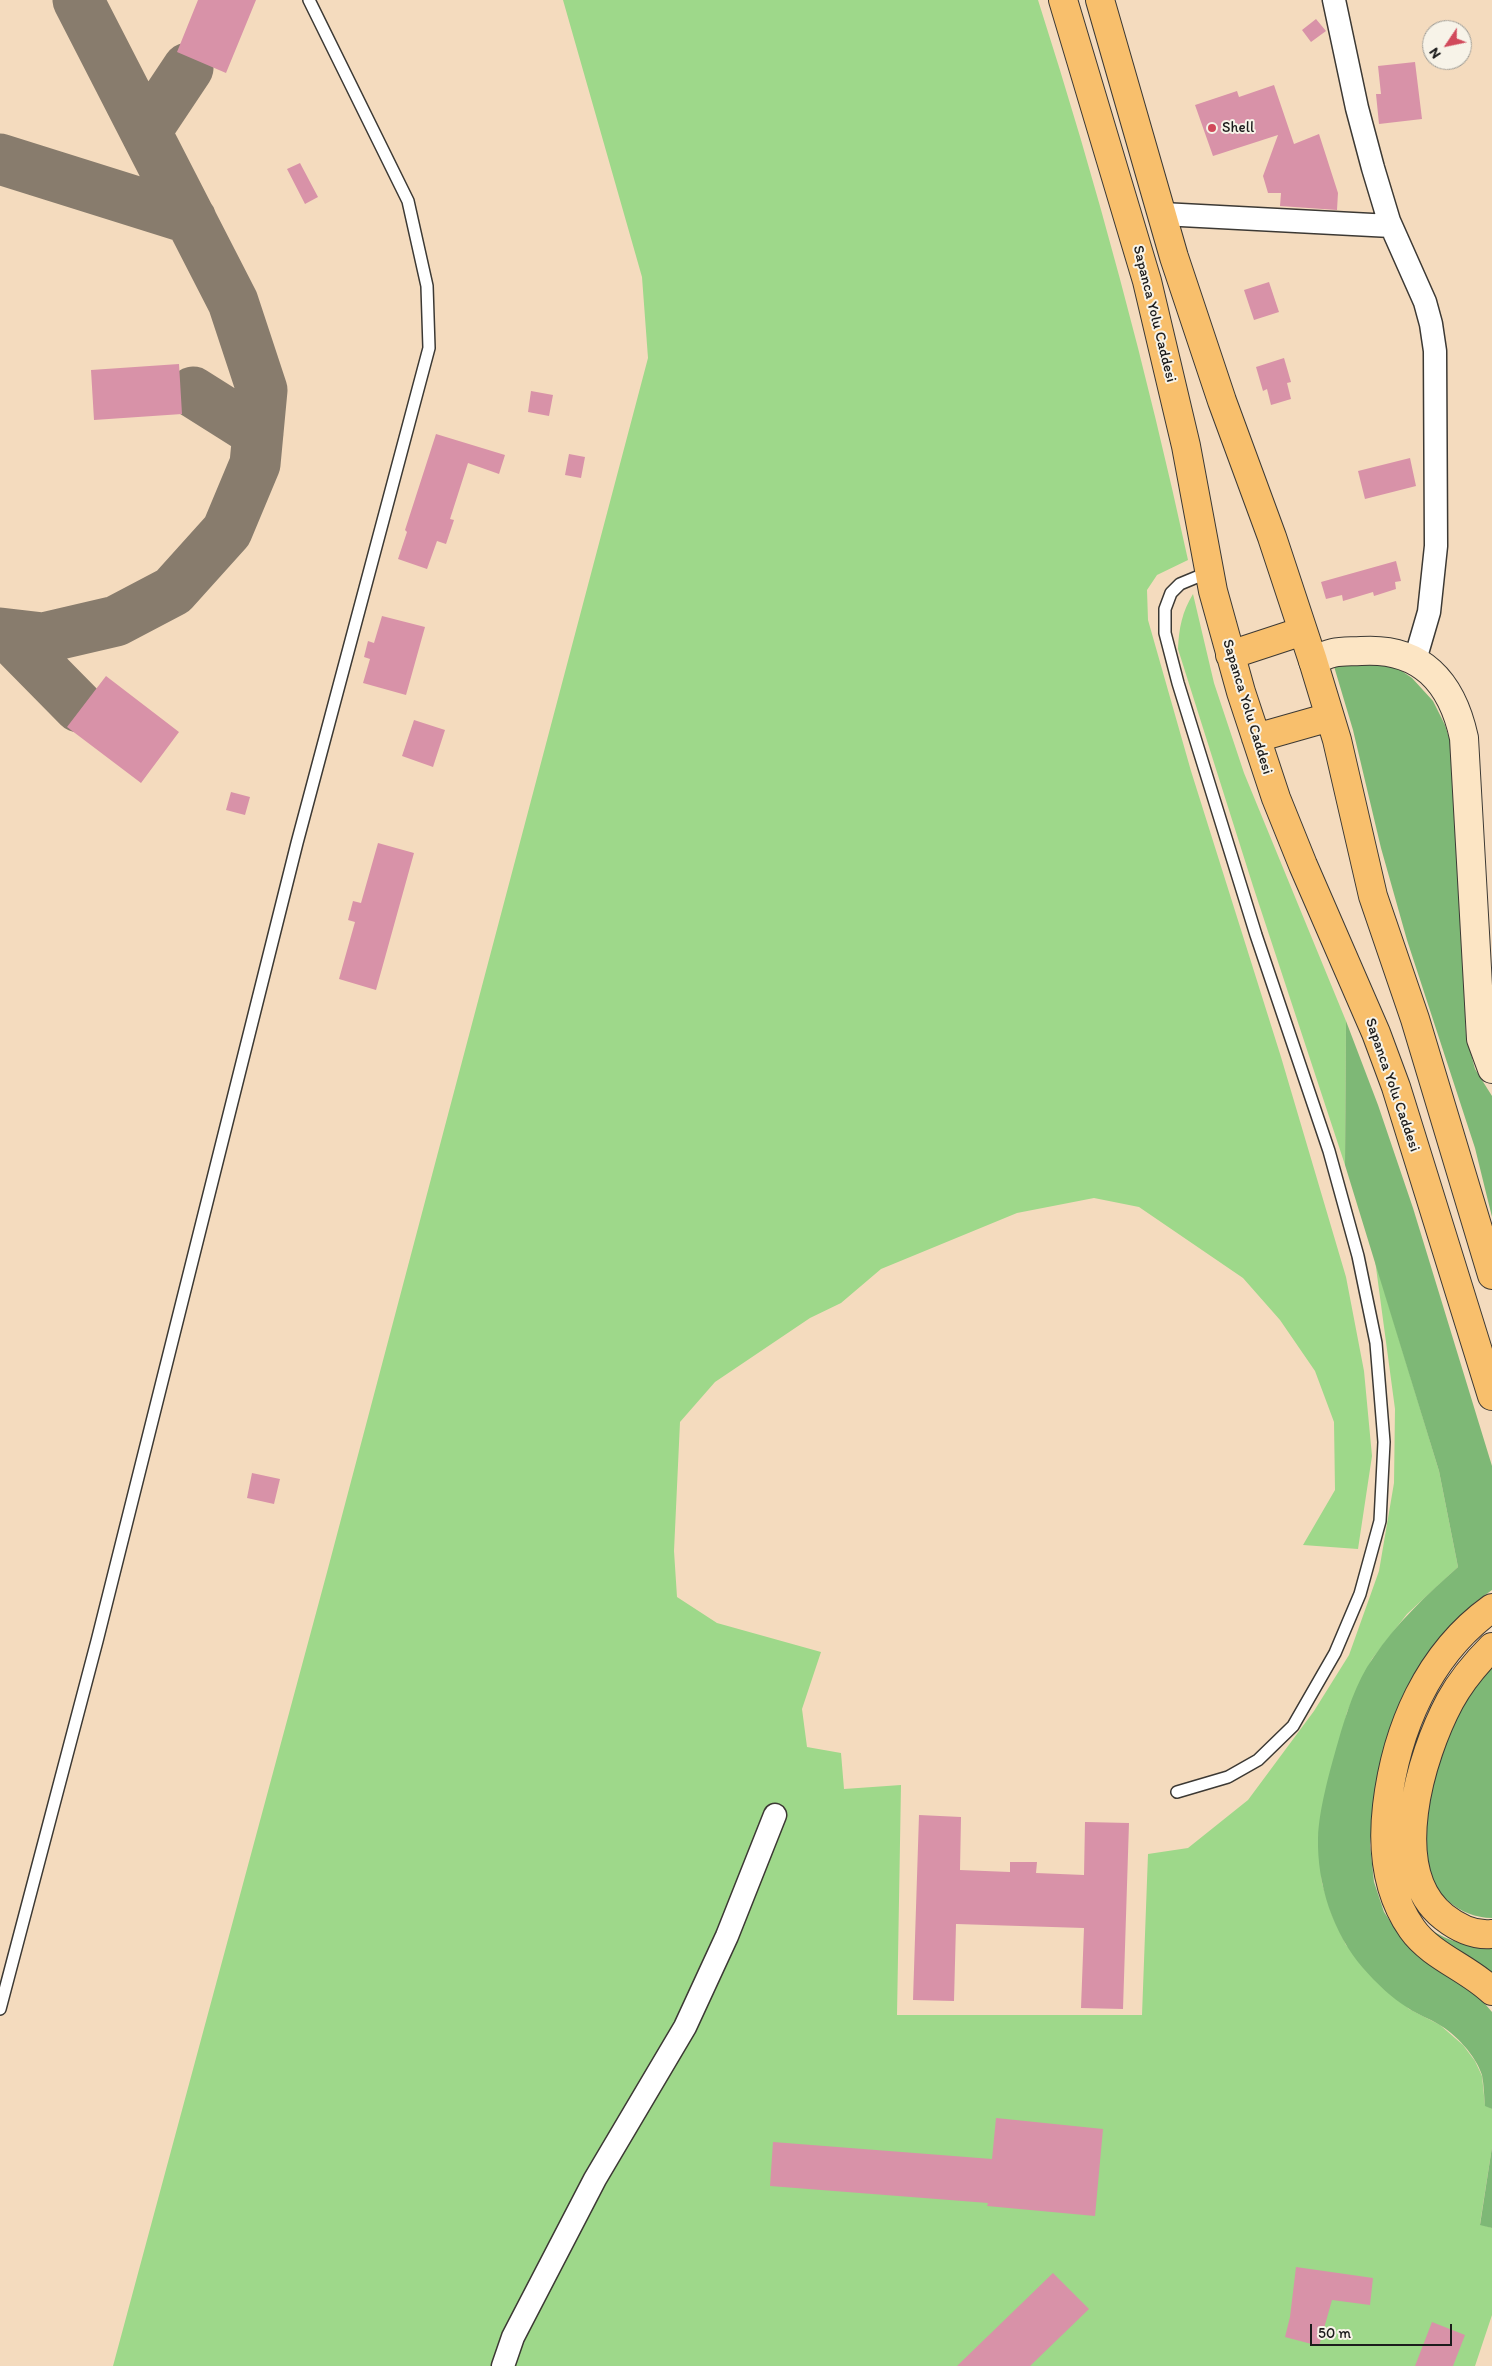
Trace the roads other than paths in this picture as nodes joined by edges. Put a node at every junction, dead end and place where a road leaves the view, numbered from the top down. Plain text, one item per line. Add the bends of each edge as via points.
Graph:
1 (309, 0) edge
2 (1063, 0) edge
3 (1100, 0) edge
4 (1334, 0) edge
5 (1162, 214) junction
6 (1391, 226) junction
7 (1210, 572) junction
8 (1303, 631) junction
9 (1230, 655) junction
10 (1415, 660) junction
11 (1313, 661) junction
12 (1330, 717) junction
13 (1256, 738) junction
14 (1492, 1069) edge
15 (1492, 1275) edge
16 (1492, 1396) edge
17 (1492, 1608) edge
18 (1492, 1647) edge
19 (1177, 1792) dead end
20 (775, 1815) dead end
21 (1492, 1934) edge
22 (1492, 1991) edge
23 (0, 2009) edge
24 (503, 2366) edge

1 - 23 lane via 408,201 427,286 429,348 297,843 97,1640
2 - 7 main road, Sapanca Yolu Caddesi via 1147,282 1186,446
3 - 5 main road
4 - 6 street via 1356,108
5 - 6 street
5 - 8 main road via 1219,392
6 - 10 street via 1425,302 1435,350 1436,546 1429,612
7 - 9 main road, Sapanca Yolu Caddesi
7 - 19 lane via 1180,584 1171,593 1165,610 1165,633 1254,926 1332,1160 1358,1256 1376,1343 1384,1442 1380,1521 1360,1594 1335,1653 1298,1718 1258,1760 1228,1777
8 - 9 main road
8 - 11 main road
9 - 13 main road, Sapanca Yolu Caddesi
10 - 11 street via 1377,650 1332,651
10 - 14 street via 1429,670 1452,699 1464,738 1481,1039
11 - 12 main road
12 - 13 main road
12 - 15 main road via 1374,896 1415,1018
13 - 16 main road, Sapanca Yolu Caddesi via 1302,865 1376,1033 1396,1087
17 - 22 main road via 1446,1651 1415,1701 1391,1773 1384,1844 1392,1890 1413,1931 1428,1946
18 - 21 main road via 1451,1699 1438,1727 1426,1757 1412,1830 1413,1864 1427,1899 1455,1925 1471,1933
20 - 24 street via 727,1936 685,2027 595,2179 513,2337

